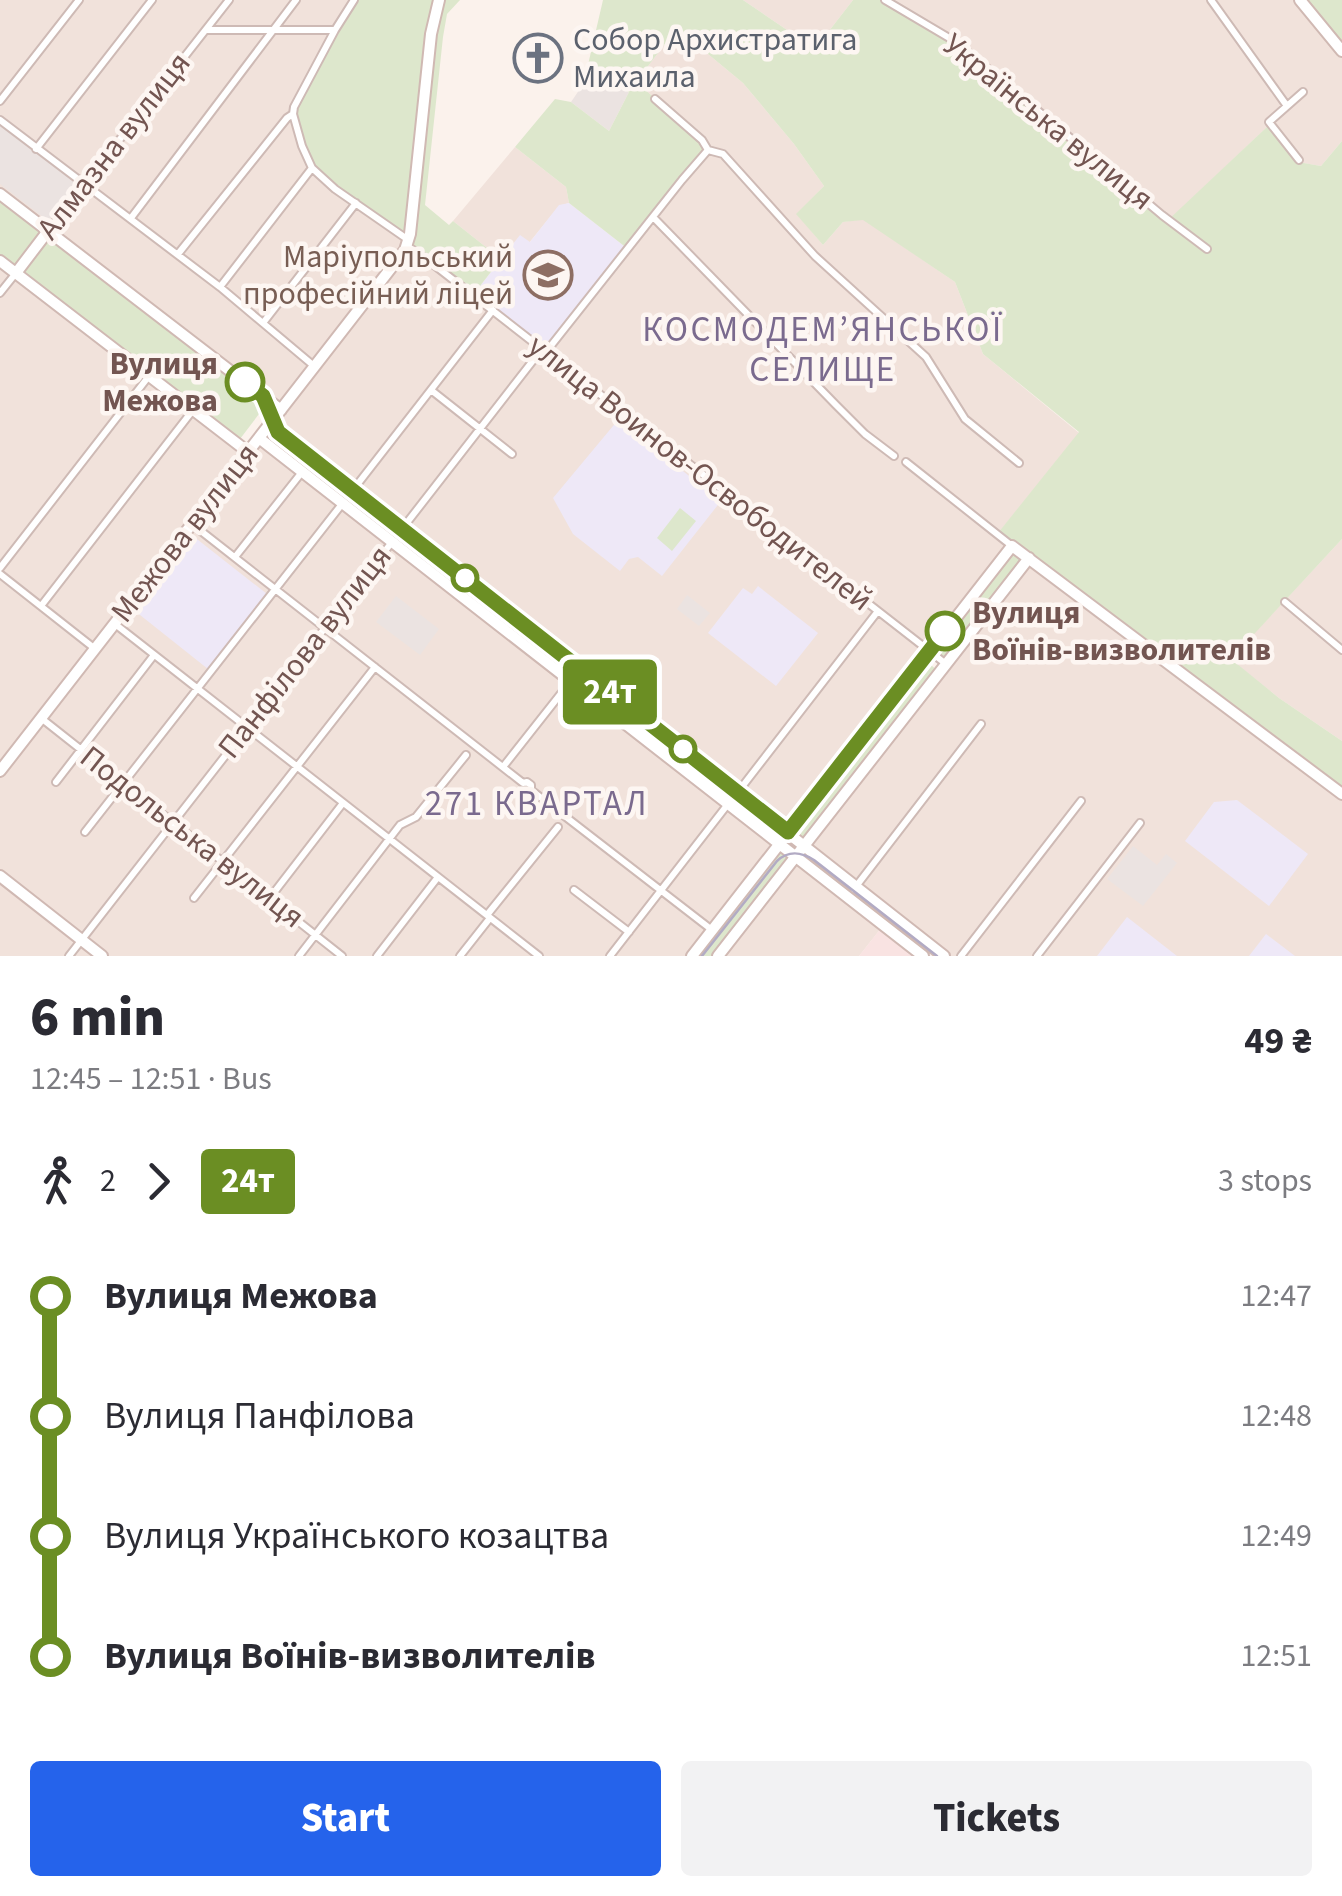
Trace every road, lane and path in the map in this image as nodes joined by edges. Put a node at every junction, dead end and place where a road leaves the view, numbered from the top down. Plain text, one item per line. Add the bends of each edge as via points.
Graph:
1 (79, 0) edge
2 (152, 0) edge
3 (229, 0) edge
4 (296, 0) edge
5 (354, 0) edge
6 (439, 0) edge
7 (885, 0) edge
8 (1211, 0) edge
9 (1300, 0) edge
10 (205, 30) junction
11 (275, 30) junction
12 (335, 30) junction
13 (1342, 51) edge
14 (1303, 92) dead end
15 (655, 99) dead end
16 (0, 102) edge
17 (1288, 106) junction
18 (294, 114) junction
19 (0, 120) edge
20 (36, 148) junction
21 (708, 150) junction
22 (1299, 160) dead end
23 (312, 168) junction
24 (86, 183) junction
25 (0, 194) edge
26 (356, 203) junction
27 (653, 217) junction
28 (131, 218) junction
29 (48, 231) junction
30 (408, 243) junction
31 (1207, 249) dead end
32 (178, 254) junction
33 (0, 260) edge
34 (16, 273) junction
35 (220, 286) junction
36 (0, 293) edge
37 (493, 310) junction
38 (264, 323) junction
39 (544, 350) junction
40 (315, 366) junction
41 (150, 376) junction
42 (431, 390) junction
43 (263, 396) junction
44 (194, 410) junction
45 (281, 410) junction
46 (273, 426) junction
47 (480, 428) junction
48 (258, 444) junction
49 (512, 454) dead end
50 (894, 456) dead end
51 (906, 462) dead end
52 (1019, 464) dead end
53 (302, 471) junction
54 (353, 490) junction
55 (343, 504) junction
56 (192, 524) junction
57 (402, 529) junction
58 (392, 542) junction
59 (1012, 546) junction
60 (235, 558) junction
61 (1029, 558) junction
62 (0, 571) edge
63 (463, 577) junction
64 (276, 589) junction
65 (454, 590) junction
66 (1284, 602) dead end
67 (41, 606) junction
68 (878, 612) junction
69 (115, 624) junction
70 (325, 628) junction
71 (95, 649) junction
72 (1342, 650) edge
73 (929, 652) junction
74 (154, 655) junction
75 (946, 664) junction
76 (375, 667) junction
77 (580, 669) junction
78 (570, 681) junction
79 (197, 688) junction
80 (41, 718) junction
81 (981, 724) dead end
82 (247, 728) junction
83 (81, 750) junction
84 (466, 755) dead end
85 (297, 766) junction
86 (503, 767) junction
87 (0, 771) edge
88 (56, 782) dead end
89 (123, 783) junction
90 (738, 792) junction
91 (1342, 794) edge
92 (1081, 801) dead end
93 (343, 803) junction
94 (728, 804) junction
95 (173, 822) junction
96 (1140, 823) dead end
97 (558, 826) dead end
98 (84, 832) dead end
99 (788, 832) junction
100 (390, 839) junction
101 (779, 844) junction
102 (804, 846) junction
103 (796, 856) junction
104 (222, 861) junction
105 (0, 876) edge
106 (438, 877) junction
107 (856, 887) junction
108 (574, 890) dead end
109 (661, 891) junction
110 (848, 897) junction
111 (194, 898) dead end
112 (269, 899) junction
113 (488, 917) junction
114 (712, 930) junction
115 (628, 932) junction
116 (316, 935) junction
117 (81, 940) junction
118 (534, 955) edge
119 (69, 956) edge
120 (102, 956) edge
121 (299, 956) edge
122 (342, 956) edge
123 (377, 956) edge
124 (460, 956) edge
125 (610, 956) edge
126 (692, 956) edge
127 (718, 956) edge
128 (923, 956) edge
129 (944, 956) edge
130 (961, 956) edge
131 (1037, 956) edge

1 - 16 street
2 - 20 street
3 - 10 street, Алмазна вулиця
4 - 11 street
5 - 12 street
6 - 30 street
7 - 31 street, Українська вулиця via 956,42
8 - 17 street
9 - 13 street
10 - 11 street
10 - 24 street, Алмазна вулиця
11 - 12 street
11 - 28 street
12 - 18 street
14 - 17 street
15 - 21 street
17 - 22 street via 1269,122
18 - 23 street
18 - 32 street
19 - 20 street
20 - 24 street
21 - 27 street, Панфілова вулиця
21 - 52 street via 727,158 815,256 926,357 963,416
23 - 26 street, улица Воинов-Освободителей
23 - 35 street
24 - 28 street
24 - 29 street, Алмазна вулиця
25 - 29 street
26 - 30 street, улица Воинов-Освободителей
26 - 38 street
27 - 39 street, Панфілова вулиця
27 - 50 street
28 - 32 street
29 - 34 street, Алмазна вулиця
29 - 43 street
30 - 37 street, улица Воинов-Освободителей
30 - 40 street, Межова вулиця
32 - 35 street
33 - 34 street
34 - 36 street, Алмазна вулиця
34 - 41 street
35 - 38 street
37 - 39 street, улица Воинов-Освободителей
37 - 42 street
38 - 40 street
39 - 47 street, Панфілова вулиця
39 - 68 street, улица Воинов-Освободителей
40 - 45 street, Межова вулиця
41 - 44 street
41 - 62 street
42 - 47 street
42 - 54 street
43 - 45 street
43 - 46 street
44 - 48 street via 231,439
44 - 67 street
45 - 46 street, Межова вулиця
46 - 48 street, Межова вулиця
46 - 54 street
47 - 49 street
47 - 57 street, Панфілова вулиця
48 - 53 street
48 - 56 street, Межова вулиця
51 - 59 street
53 - 55 street
53 - 60 street
54 - 57 street
55 - 58 street
55 - 64 street
56 - 60 street
56 - 69 street, Межова вулиця
57 - 58 street, Панфілова вулиця
57 - 63 street
58 - 65 street
58 - 70 street, Панфілова вулиця
59 - 61 street
59 - 73 street
60 - 64 street
61 - 75 street
61 - 91 street
62 - 67 street
63 - 65 street
63 - 77 street
64 - 70 street
64 - 79 street
65 - 78 street
66 - 72 street
67 - 71 street
68 - 73 street, улица Воинов-Освободителей
68 - 90 street
69 - 71 street, Межова вулиця
69 - 74 street
70 - 76 street
70 - 82 street, Панфілова вулиця
71 - 80 street, Межова вулиця
73 - 75 street, улица Воинов-Освободителей
73 - 99 street
74 - 79 street
74 - 83 street
75 - 102 street
76 - 85 street
76 - 86 street
77 - 78 street
77 - 90 street
78 - 86 street
78 - 94 street
79 - 82 street
79 - 89 street
80 - 83 street, Подольська вулиця
80 - 87 street, Межова вулиця
81 - 107 street
82 - 85 street
82 - 95 street, Панфілова вулиця
83 - 88 street
83 - 89 street, Подольська вулиця
84 - 100 street
85 - 93 street
85 - 104 street
86 - 109 street
89 - 95 street, Подольська вулиця
89 - 98 street
90 - 99 street
92 - 130 street
93 - 100 street
93 - 112 street
94 - 101 street
94 - 109 street
95 - 104 street, Подольська вулиця
95 - 117 street, Панфілова вулиця
96 - 131 street
97 - 113 street
99 - 101 street
99 - 102 street
100 - 106 street
100 - 116 street
101 - 103 street
101 - 114 street
102 - 103 street
102 - 107 street
103 - 110 street
103 - 127 street
104 - 111 street
104 - 112 street, Подольська вулиця
105 - 117 street
106 - 113 street
106 - 123 street
107 - 110 street
107 - 129 street
108 - 115 street
109 - 114 street
109 - 115 street
110 - 128 street
112 - 116 street, Подольська вулиця
113 - 118 street
113 - 124 street
114 - 126 street
115 - 125 street
116 - 121 street
116 - 122 street, Подольська вулиця
117 - 119 street, Панфілова вулиця
117 - 120 street

